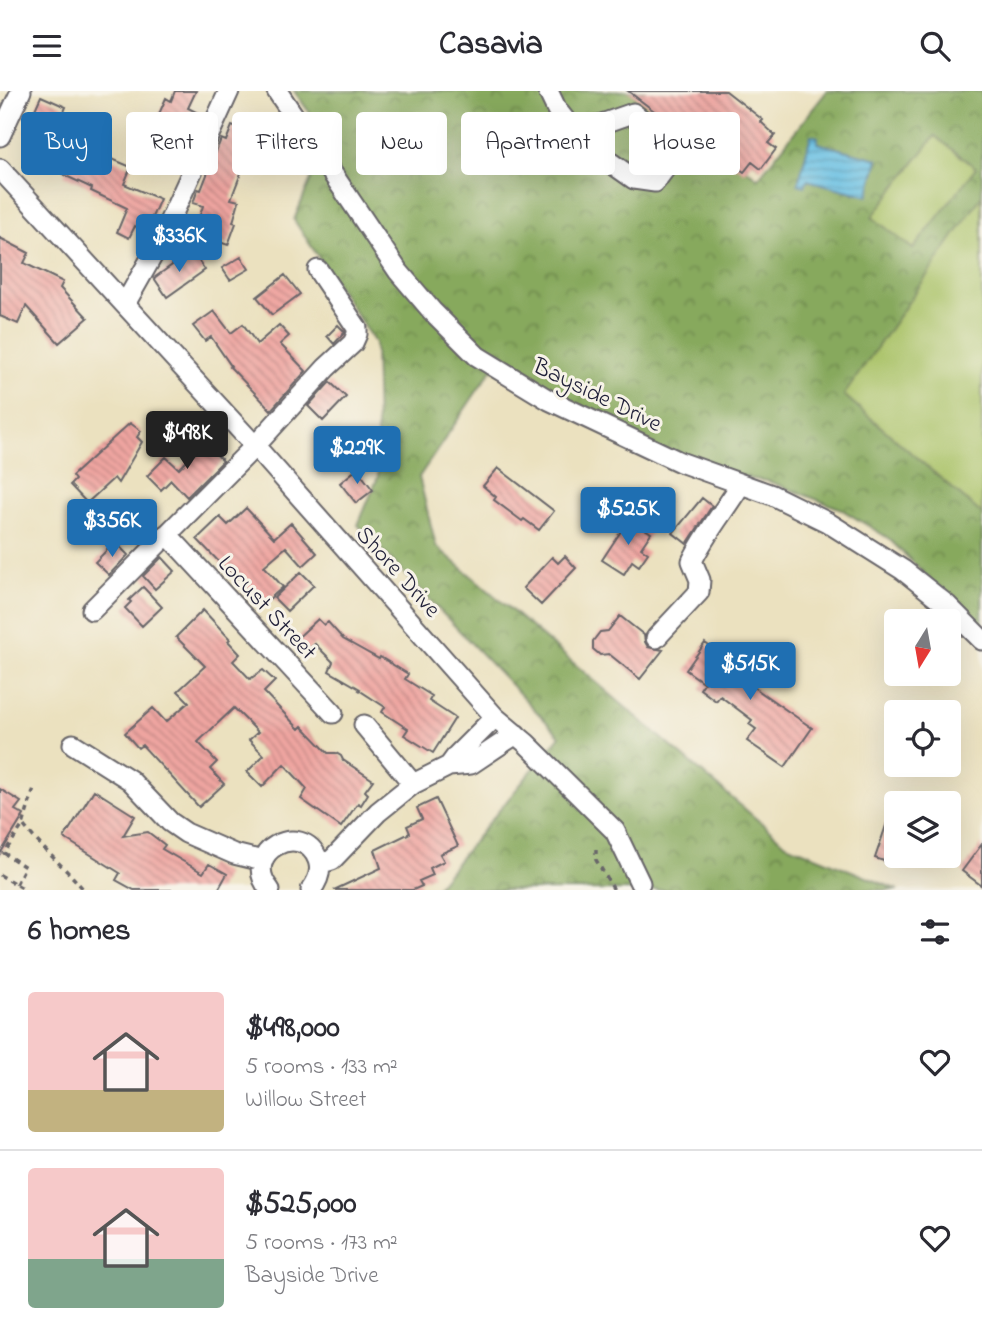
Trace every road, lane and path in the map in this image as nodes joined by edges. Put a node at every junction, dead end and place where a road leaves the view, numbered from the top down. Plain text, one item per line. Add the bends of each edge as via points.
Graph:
1 (21, 91) edge
2 (229, 91) edge
3 (277, 91) edge
4 (548, 91) edge
5 (559, 112) edge
6 (576, 134) joint
7 (0, 136) edge
8 (0, 169) edge
9 (318, 270) dead end
10 (125, 304) junction
11 (255, 446) junction
12 (741, 484) junction
13 (167, 534) junction
14 (92, 610) dead end
15 (656, 638) dead end
16 (982, 640) edge
17 (333, 713) dead end
18 (495, 717) junction
19 (364, 725) dead end
20 (516, 734) junction
21 (73, 744) dead end
22 (449, 766) junction
23 (413, 784) junction
24 (35, 785) dead end
25 (23, 825) junction
26 (596, 849) dead end
27 (4, 853) junction
28 (0, 860) edge
29 (262, 861) junction
30 (319, 864) junction
31 (0, 875) edge
32 (640, 883) dead end
33 (16, 884) junction
34 (26, 890) edge
35 (84, 890) edge
36 (270, 890) edge
37 (311, 890) edge
38 (614, 890) edge

1 - 7 street
2 - 10 street via 159,244
3 - 12 street, Bayside Drive via 398,271 477,356 549,400 680,462
4 - 5 street
6 - 6 street via 634,179 655,182 672,159 663,137 633,113
8 - 10 street, Shore Drive
9 - 11 street via 354,323 354,343
10 - 11 street, Shore Drive
11 - 13 street
11 - 18 street, Shore Drive
12 - 15 street via 692,561 699,592
12 - 16 street, Bayside Drive via 827,522 903,570
13 - 14 street
13 - 17 street, Locust Street
18 - 20 street, Shore Drive
18 - 22 street
19 - 23 street
20 - 22 street via 471,764
20 - 32 street, Shore Drive via 615,831
21 - 29 street via 130,780 170,822 187,833
22 - 23 street
23 - 30 street via 378,812 332,860
24 - 25 path
25 - 27 path
25 - 35 path
26 - 38 path via 596,860
27 - 28 path
27 - 33 path via 25,867
29 - 30 street via 274,846 292,841 309,848
29 - 36 street via 263,879
30 - 37 street via 320,874
31 - 33 path
33 - 34 path

